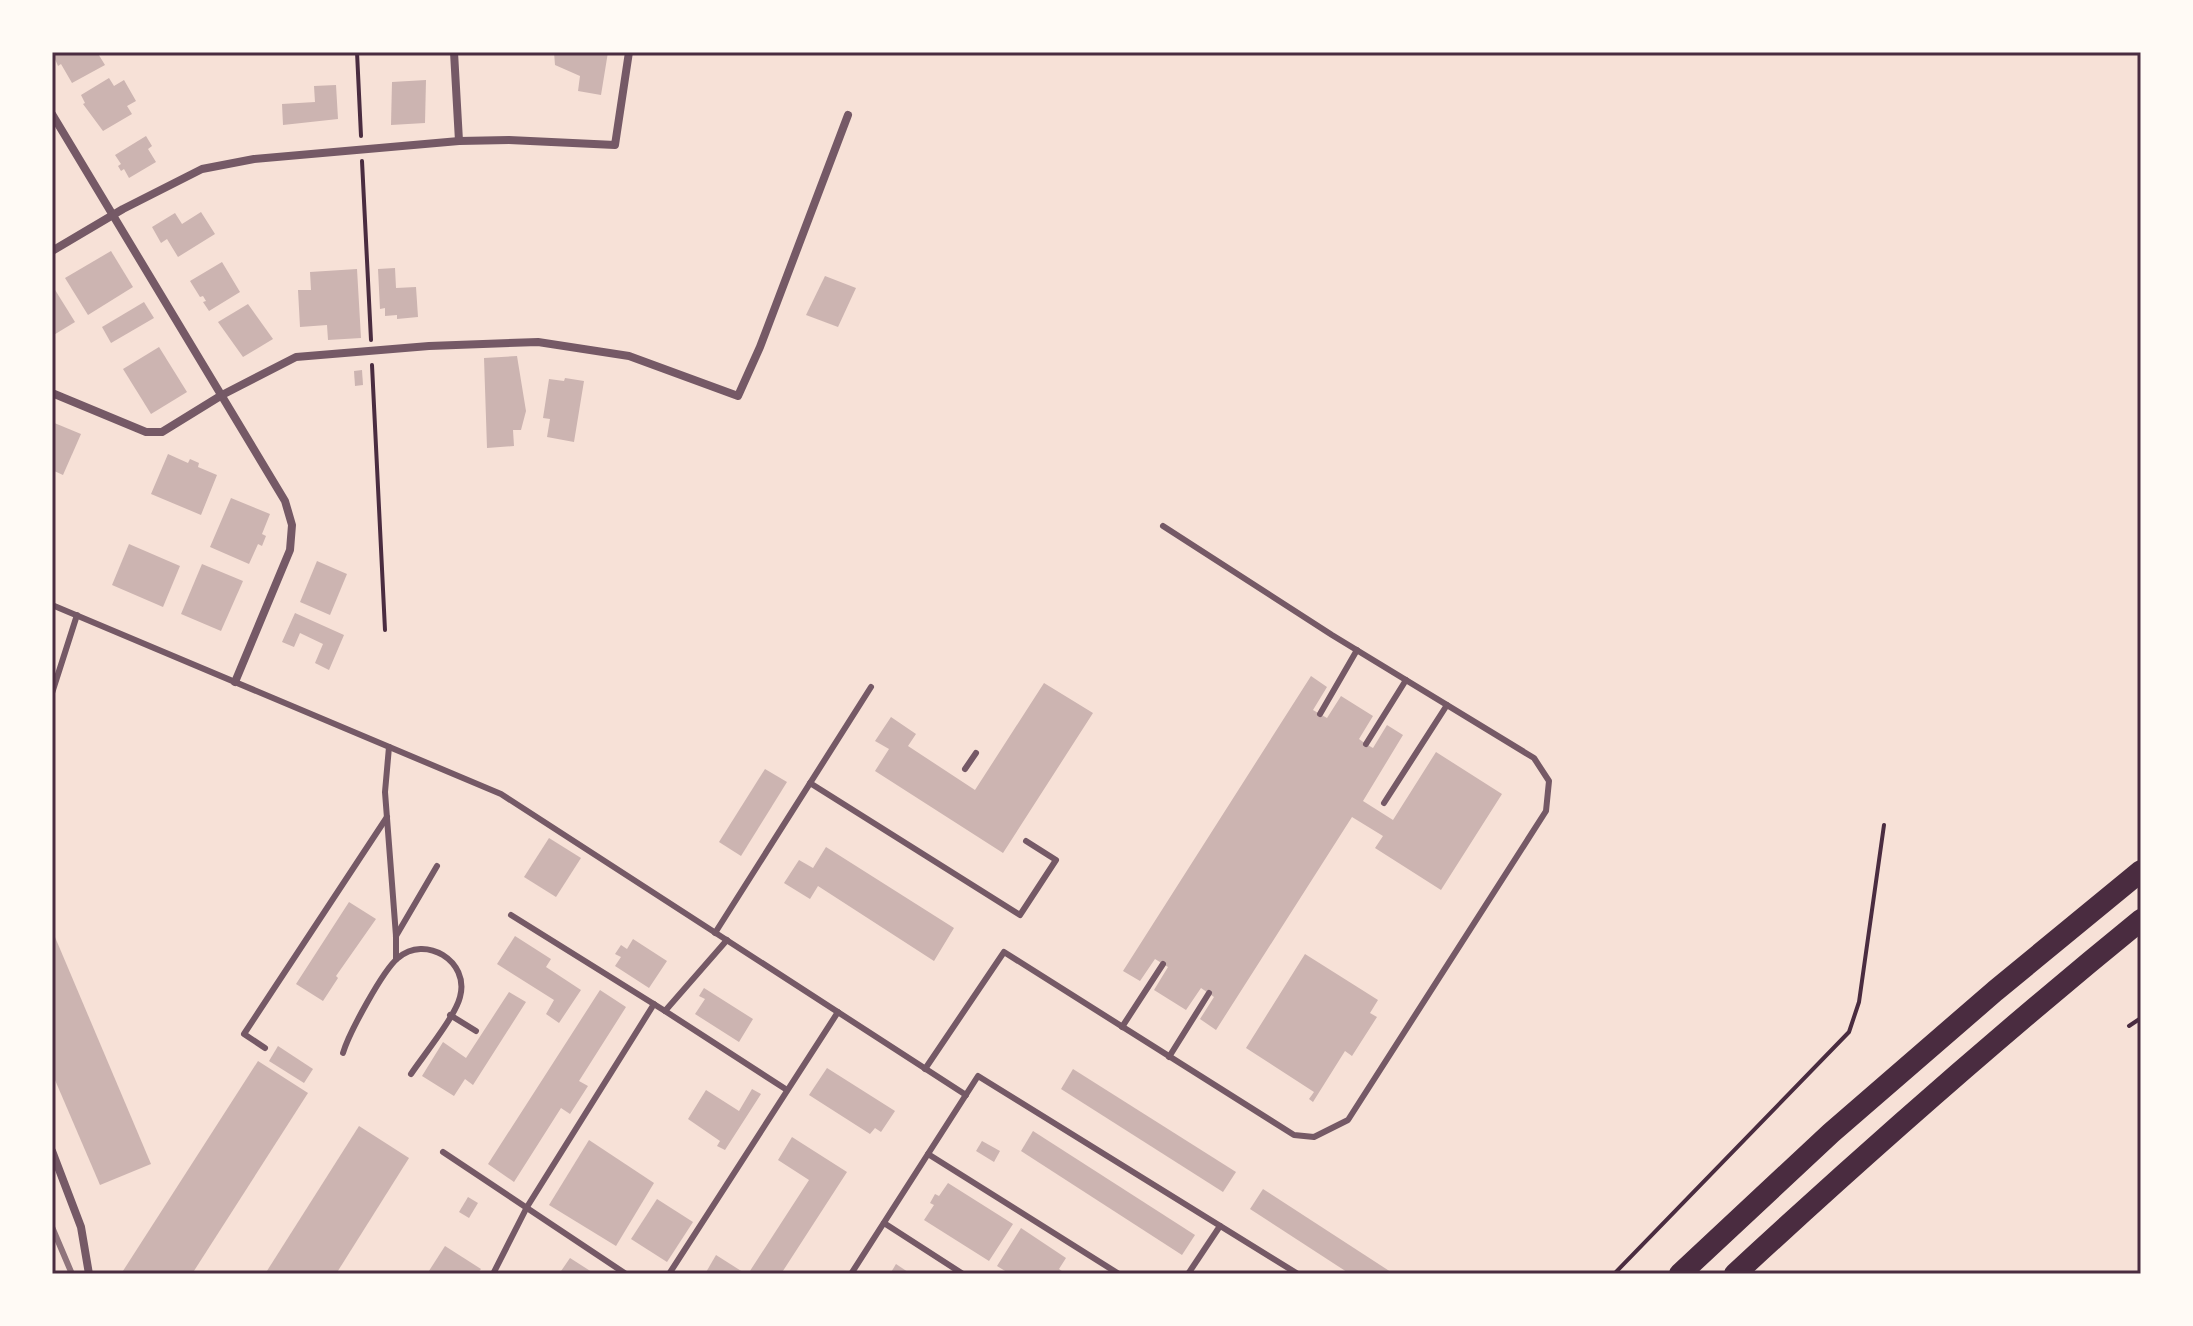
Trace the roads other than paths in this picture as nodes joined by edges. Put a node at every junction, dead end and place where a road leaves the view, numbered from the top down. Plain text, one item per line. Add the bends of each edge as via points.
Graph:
1 (454, 52) edge
2 (629, 52) edge
3 (52, 114) edge
4 (848, 115) dead end
5 (459, 141) junction
6 (112, 215) junction
7 (52, 251) edge
8 (52, 393) edge
9 (222, 395) junction
10 (1163, 526) dead end
11 (52, 605) edge
12 (77, 615) junction
13 (1357, 650) junction
14 (1406, 680) junction
15 (235, 682) junction
16 (871, 687) dead end
17 (52, 693) edge
18 (1447, 705) junction
19 (1320, 714) dead end
20 (1366, 744) dead end
21 (389, 747) junction
22 (976, 753) dead end
23 (965, 769) dead end
24 (810, 783) junction
25 (1384, 803) dead end
26 (387, 817) junction
27 (1026, 841) dead end
28 (437, 866) dead end
29 (2141, 871) edge
30 (511, 915) dead end
31 (2141, 920) edge
32 (715, 933) junction
33 (396, 936) junction
34 (727, 940) junction
35 (396, 959) junction
36 (1163, 964) dead end
37 (1209, 993) dead end
38 (654, 1004) junction
39 (665, 1011) junction
40 (838, 1012) junction
41 (450, 1015) junction
42 (1122, 1027) junction
43 (476, 1031) dead end
44 (265, 1048) dead end
45 (343, 1053) dead end
46 (1169, 1057) junction
47 (925, 1069) junction
48 (411, 1074) dead end
49 (787, 1090) junction
50 (966, 1095) junction
51 (52, 1151) edge
52 (443, 1152) dead end
53 (928, 1154) junction
54 (527, 1207) junction
55 (884, 1223) junction
56 (1220, 1226) junction
57 (89, 1274) edge
58 (493, 1274) edge
59 (626, 1274) edge
60 (669, 1274) edge
61 (851, 1274) edge
62 (963, 1274) edge
63 (1119, 1274) edge
64 (1188, 1274) edge
65 (1298, 1274) edge
66 (1680, 1274) edge
67 (1735, 1274) edge

1 - 5 street
2 - 5 street via 615,145
3 - 6 street
4 - 9 street via 738,396 629,356 538,342 296,357
5 - 6 street via 254,159 202,169
6 - 7 street
6 - 9 street
8 - 9 street via 146,432 162,432
9 - 15 street via 285,501 292,525 290,550
10 - 13 lane
11 - 12 lane
12 - 15 lane
12 - 17 lane
13 - 14 lane
13 - 19 lane
14 - 18 lane
14 - 20 lane
15 - 21 lane
16 - 24 lane
18 - 25 lane
18 - 46 lane via 1534,758 1549,781 1546,811 1348,1120 1314,1137 1294,1135
21 - 26 lane
21 - 32 lane via 501,794
22 - 23 lane
24 - 27 lane via 1020,915 1056,860
24 - 32 lane
26 - 33 lane
26 - 44 lane via 244,1034
28 - 33 lane
29 - 66 highway via 1843,1123
30 - 38 lane
31 - 67 highway via 2020,1018
32 - 34 lane
33 - 35 lane
34 - 39 lane
34 - 40 lane
35 - 41 lane via 410,949 427,948 454,962 460,996
35 - 45 lane via 349,1034
36 - 42 lane
37 - 46 lane
38 - 39 lane
38 - 54 lane
39 - 49 lane
40 - 47 lane
40 - 49 lane
41 - 43 lane
41 - 48 lane
42 - 46 lane
42 - 47 lane via 1004,952
47 - 50 lane
49 - 60 lane
50 - 53 lane
50 - 56 lane via 978,1076
51 - 57 street via 81,1227
52 - 54 lane
53 - 55 lane
53 - 63 lane
54 - 58 lane
54 - 59 lane
55 - 61 lane
55 - 62 lane
56 - 64 lane
56 - 65 lane

